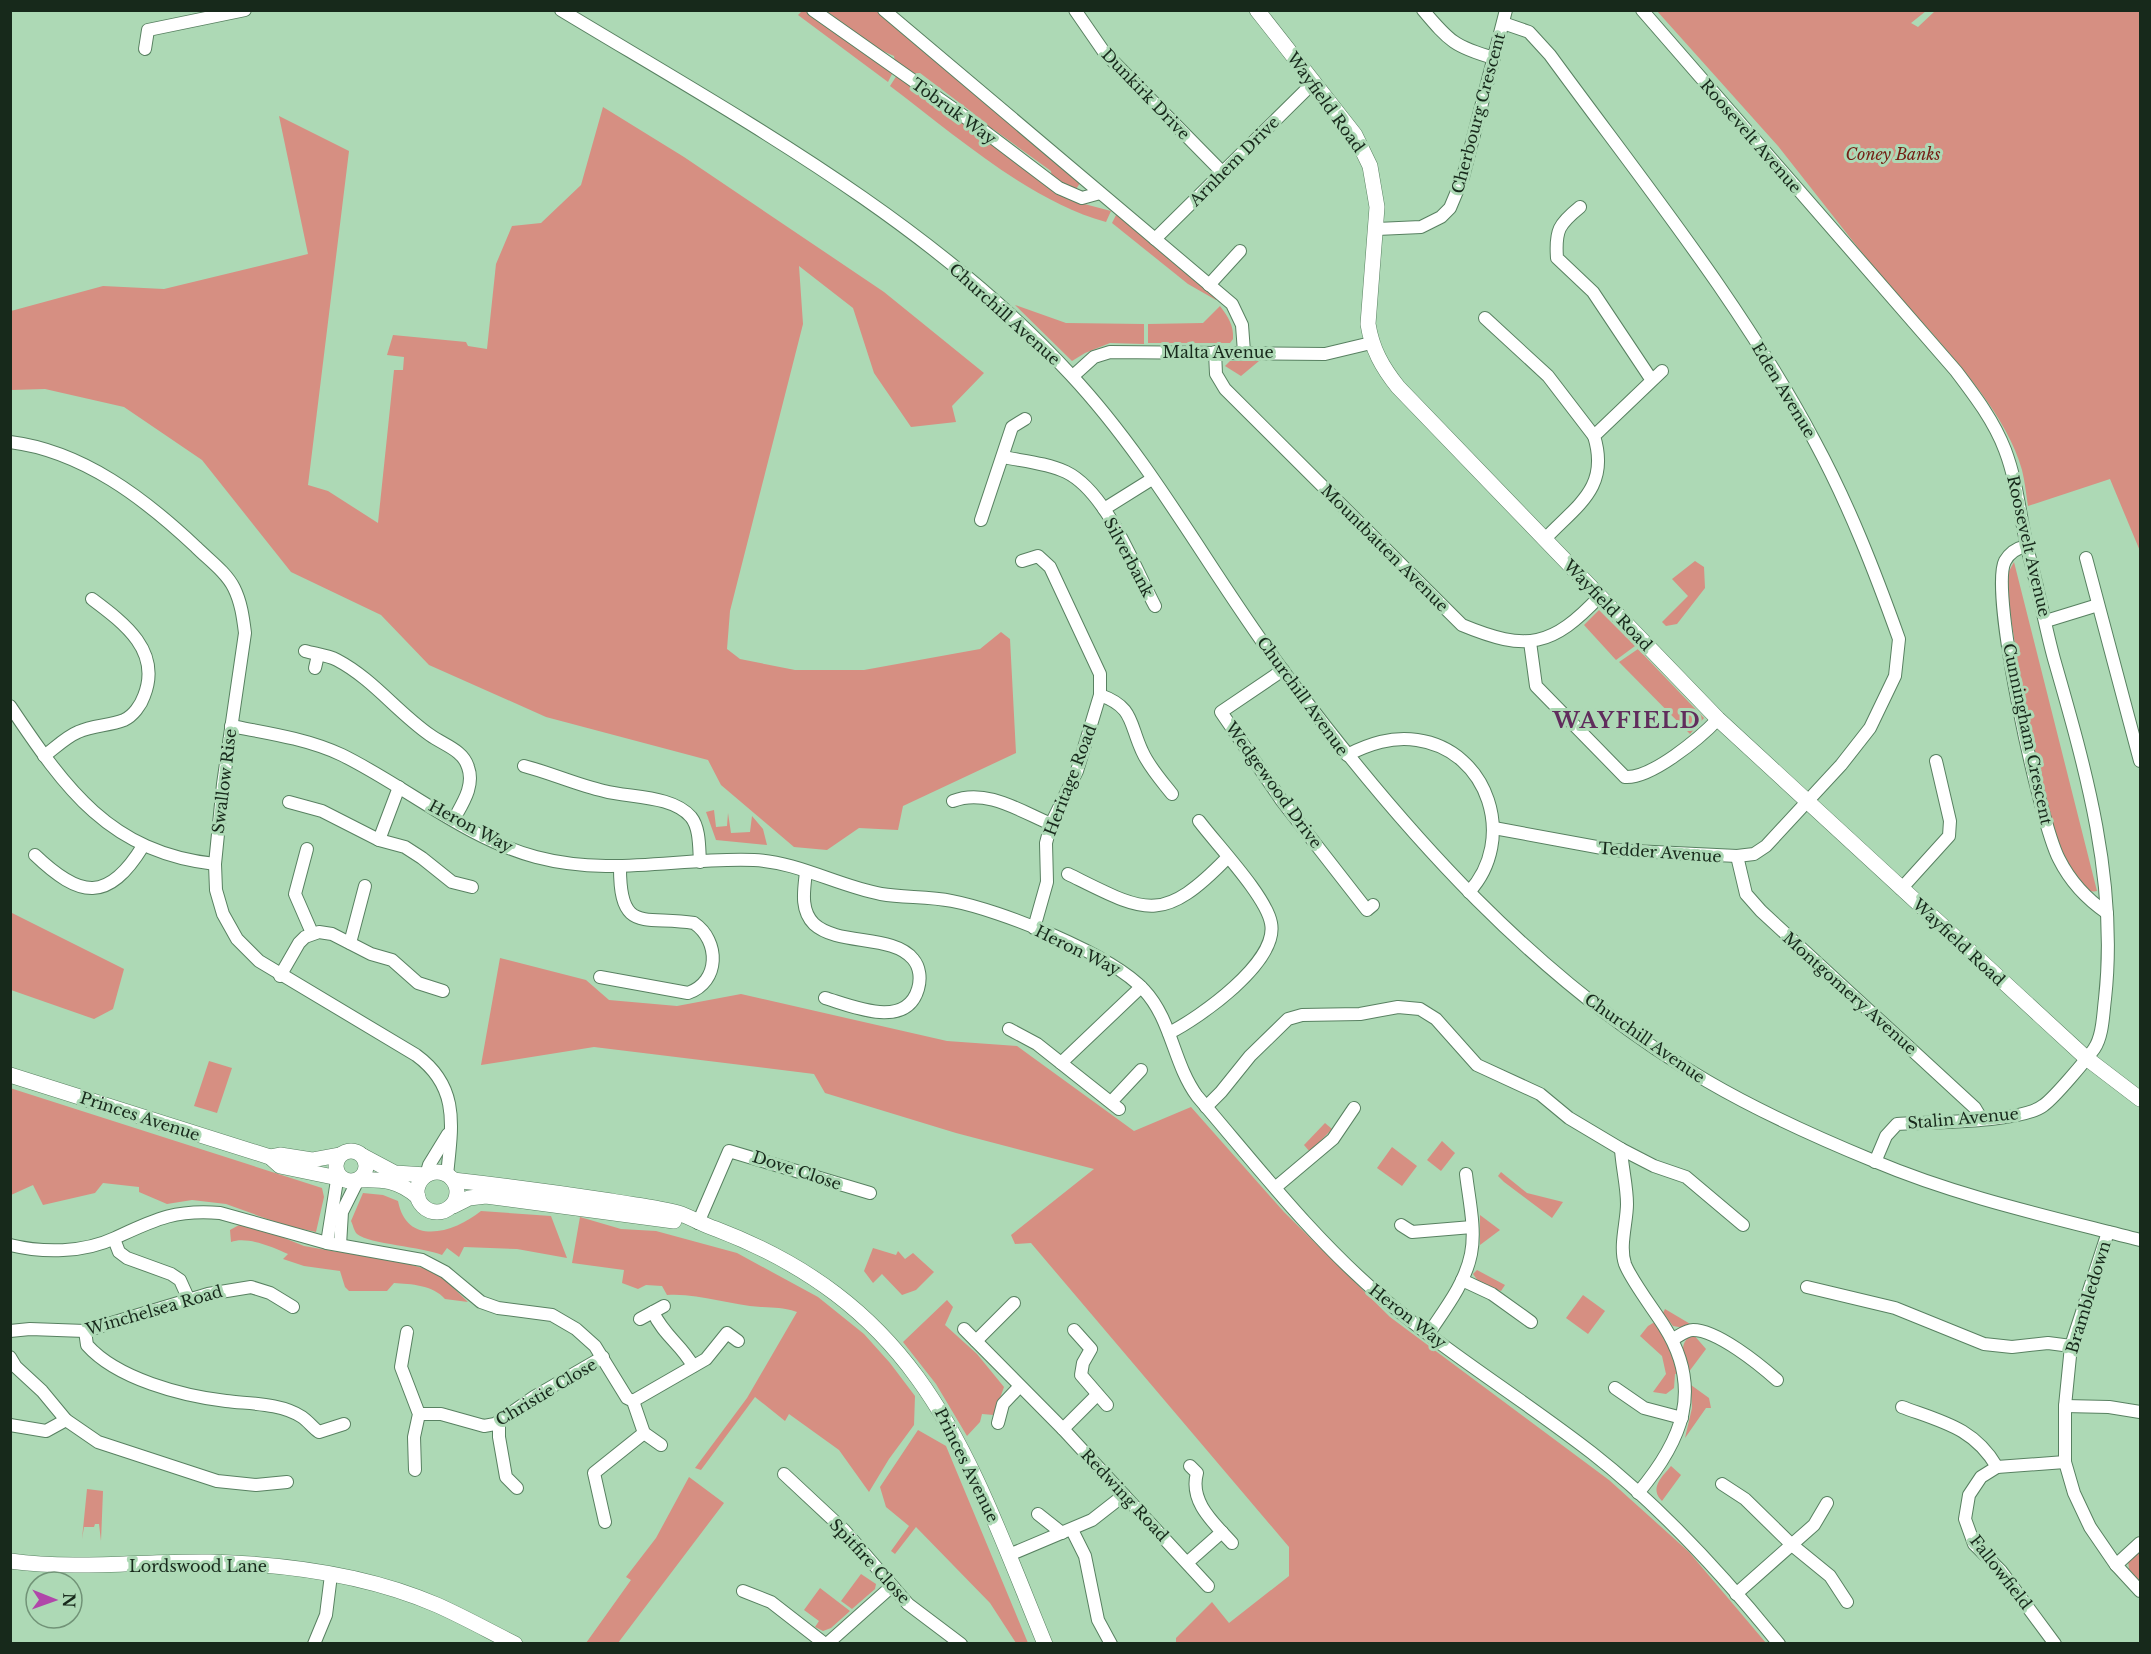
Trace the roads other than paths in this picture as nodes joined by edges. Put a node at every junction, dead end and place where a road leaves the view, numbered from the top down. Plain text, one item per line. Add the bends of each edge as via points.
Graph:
1 (245, 10) edge
2 (561, 10) edge
3 (813, 10) edge
4 (884, 10) edge
5 (1075, 10) edge
6 (1257, 10) edge
7 (1423, 10) edge
8 (1642, 10) edge
9 (1505, 17) edge
10 (146, 49) dead end
11 (1494, 58) junction
12 (1313, 82) junction
13 (1222, 173) junction
14 (1100, 193) junction
15 (1580, 207) dead end
16 (1377, 228) junction
17 (1155, 239) junction
18 (1240, 251) dead end
19 (1209, 285) junction
20 (1485, 318) dead end
21 (1371, 343) junction
22 (1215, 352) junction
23 (1244, 352) junction
24 (1662, 371) dead end
25 (1073, 376) junction
26 (1651, 379) junction
27 (1025, 419) dead end
28 (1594, 436) junction
29 (10, 442) edge
30 (1003, 457) junction
31 (1152, 479) junction
32 (1104, 509) junction
33 (981, 520) dead end
34 (1545, 539) junction
35 (2026, 546) junction
36 (2086, 558) dead end
37 (1022, 561) dead end
38 (1600, 596) junction
39 (92, 599) dead end
40 (2098, 605) junction
41 (1155, 606) dead end
42 (2046, 621) junction
43 (1530, 642) junction
44 (305, 651) dead end
45 (318, 655) junction
46 (315, 668) dead end
47 (1282, 670) junction
48 (1100, 695) junction
49 (10, 706) edge
50 (1718, 719) junction
51 (231, 726) junction
52 (1347, 755) junction
53 (44, 756) junction
54 (1936, 761) dead end
55 (2140, 761) edge
56 (525, 766) dead end
57 (399, 787) junction
58 (1172, 794) dead end
59 (953, 801) dead end
60 (289, 802) dead end
61 (1807, 802) junction
62 (454, 819) junction
63 (1199, 821) dead end
64 (1051, 824) junction
65 (1494, 828) junction
66 (379, 840) junction
67 (143, 846) junction
68 (307, 849) dead end
69 (34, 855) dead end
70 (1737, 856) junction
71 (1227, 858) junction
72 (700, 862) junction
73 (215, 864) junction
74 (620, 868) junction
75 (806, 872) junction
76 (1068, 874) dead end
77 (365, 886) dead end
78 (472, 887) dead end
79 (1901, 889) junction
80 (1469, 892) junction
81 (1373, 905) dead end
82 (2107, 913) junction
83 (1034, 928) junction
84 (312, 933) junction
85 (350, 943) junction
86 (280, 976) junction
87 (600, 976) dead end
88 (1141, 987) junction
89 (443, 992) dead end
90 (825, 998) dead end
91 (1009, 1029) dead end
92 (1169, 1033) junction
93 (2085, 1057) junction
94 (1061, 1063) junction
95 (1141, 1070) dead end
96 (10, 1075) edge
97 (2140, 1099) edge
98 (1206, 1107) junction
99 (1354, 1107) dead end
100 (1981, 1118) junction
101 (449, 1133) junction
102 (1621, 1149) junction
103 (339, 1155) junction
104 (363, 1156) junction
105 (270, 1157) junction
106 (1875, 1162) junction
107 (1466, 1174) dead end
108 (426, 1176) junction
109 (344, 1178) junction
110 (450, 1178) junction
111 (1276, 1187) junction
112 (870, 1193) dead end
113 (418, 1197) junction
114 (453, 1206) junction
115 (698, 1223) junction
116 (1401, 1225) dead end
117 (1743, 1225) dead end
118 (1472, 1227) junction
119 (2108, 1232) junction
120 (114, 1239) junction
121 (2140, 1240) edge
122 (327, 1243) junction
123 (10, 1245) edge
124 (340, 1245) junction
125 (1462, 1280) junction
126 (1807, 1287) dead end
127 (189, 1300) junction
128 (1014, 1303) dead end
129 (293, 1307) dead end
130 (640, 1318) dead end
131 (1531, 1322) dead end
132 (964, 1329) dead end
133 (1074, 1330) dead end
134 (85, 1331) junction
135 (10, 1332) edge
136 (407, 1332) dead end
137 (1429, 1333) junction
138 (1672, 1339) junction
139 (738, 1341) dead end
140 (976, 1341) junction
141 (2071, 1346) junction
142 (10, 1357) edge
143 (603, 1357) junction
144 (693, 1366) junction
145 (1777, 1380) dead end
146 (1018, 1387) junction
147 (1615, 1388) dead end
148 (1097, 1395) junction
149 (633, 1401) junction
150 (1107, 1405) dead end
151 (1902, 1407) dead end
152 (2065, 1407) junction
153 (2140, 1412) edge
154 (419, 1414) junction
155 (1682, 1419) junction
156 (66, 1420) junction
157 (499, 1423) junction
158 (998, 1423) dead end
159 (344, 1424) dead end
160 (10, 1425) edge
161 (1063, 1429) junction
162 (644, 1433) junction
163 (662, 1446) dead end
164 (2065, 1462) junction
165 (1190, 1466) dead end
166 (1998, 1467) junction
167 (415, 1470) dead end
168 (784, 1474) dead end
169 (287, 1482) dead end
170 (1722, 1484) dead end
171 (517, 1488) dead end
172 (1638, 1493) junction
173 (1124, 1496) junction
174 (1827, 1503) dead end
175 (1038, 1514) dead end
176 (605, 1522) dead end
177 (1067, 1532) junction
178 (1222, 1532) junction
179 (1232, 1543) dead end
180 (2140, 1543) edge
181 (1792, 1545) junction
182 (1009, 1555) junction
183 (10, 1561) edge
184 (1188, 1562) junction
185 (2116, 1565) junction
186 (331, 1575) junction
187 (1208, 1586) dead end
188 (891, 1587) junction
189 (743, 1591) dead end
190 (2140, 1591) edge
191 (1736, 1594) junction
192 (1847, 1602) dead end
193 (314, 1644) edge
194 (515, 1644) edge
195 (826, 1644) edge
196 (961, 1644) edge
197 (1045, 1644) edge
198 (1111, 1644) edge
199 (1779, 1644) edge
200 (2055, 1644) edge

1 - 10 street via 148,30
2 - 25 street, Churchill Avenue via 729,110 891,220 995,300
3 - 14 street, Tobruk Way via 1059,188 1082,198
4 - 14 street, Tobruk Way
5 - 13 street, Dunkirk Drive via 1104,52
6 - 12 street, Wayfield Road
7 - 11 street via 1459,47
8 - 35 street, Roosevelt Avenue via 1975,395 1991,420 2014,474
9 - 11 street, Cherbourg Crescent
9 - 61 street, Eden Avenue via 1536,38 1734,307 1815,442 1878,582 1899,639 1895,676 1870,728
11 - 16 street, Cherbourg Crescent via 1461,185 1450,208 1442,218 1421,227
12 - 13 street, Arnhem Drive
12 - 16 street, Wayfield Road via 1366,155 1375,186
13 - 17 street, Arnhem Drive
14 - 17 street, Tobruk Way
15 - 26 street via 1562,222 1556,243 1557,258 1593,292
16 - 21 street, Wayfield Road via 1367,306
17 - 19 street, Tobruk Way
18 - 19 street
19 - 23 street, Tobruk Way via 1232,304 1242,325
20 - 28 street via 1548,376
21 - 23 street, Malta Avenue via 1325,354
21 - 34 street, Wayfield Road via 1398,387
22 - 23 street, Malta Avenue
22 - 25 street, Malta Avenue via 1101,353
22 - 43 street, Mountbatten Avenue via 1216,374 1226,389 1462,625 1499,639
24 - 26 street
25 - 31 street, Churchill Avenue
26 - 28 street
27 - 30 street via 1012,427
28 - 34 street via 1600,467 1593,488
29 - 51 street, Swallow Rise via 58,453 89,467 167,519 223,573 239,600 245,633
30 - 32 street, Silverbank via 1066,472
30 - 33 street
31 - 32 street, Silverbank
31 - 47 street, Churchill Avenue
32 - 41 street, Silverbank
34 - 38 street, Wayfield Road
35 - 42 street, Roosevelt Avenue
35 - 82 street, Cunningham Crescent via 2015,549 2005,561 2001,583 2028,750 2048,834 2059,861 2088,900
36 - 40 street
37 - 48 street, Heritage Road via 1038,556 1050,567 1100,674
38 - 43 street, Mountbatten Avenue via 1559,634
38 - 50 street, Wayfield Road
39 - 53 street via 134,633 143,647 149,670 147,690 139,706 125,720 78,732
40 - 42 street
40 - 55 street
42 - 82 street, Roosevelt Avenue via 2088,775
43 - 50 street via 1536,686 1625,777 1635,778 1685,750
44 - 45 street
45 - 46 street
45 - 62 street via 362,675 410,721 463,756 470,782
47 - 52 street, Churchill Avenue
47 - 81 street, Wedgewood Drive via 1221,712 1367,910
48 - 58 street via 1116,701 1128,712 1142,751
48 - 64 street, Heritage Road via 1077,771
49 - 53 street
50 - 61 street, Wayfield Road
51 - 57 street, Heron Way via 292,738 340,754
51 - 73 street, Swallow Rise
52 - 65 street via 1378,742 1400,739 1419,740 1454,754 1484,788
52 - 80 street, Churchill Avenue
53 - 67 street via 86,805
54 - 79 street via 1933,775 1950,821 1949,836
56 - 72 street via 604,792 681,809 692,818
57 - 62 street, Heron Way
57 - 66 street
59 - 64 street via 967,796 982,797
60 - 66 street via 322,811
61 - 70 street, Tedder Avenue via 1766,846 1754,854
61 - 79 street, Wayfield Road
62 - 74 street, Heron Way via 494,841 537,857
63 - 71 street
64 - 83 street, Heritage Road via 1046,843 1047,882
65 - 70 street, Tedder Avenue via 1603,849
65 - 80 street via 1487,864
66 - 78 street via 405,847 452,882
67 - 69 street via 116,882 90,889 62,878
67 - 73 street via 186,861
68 - 84 street via 295,894
70 - 100 street, Montgomery Avenue via 1746,894 1761,911 1975,1108
71 - 76 street via 1184,896 1157,907 1138,907
71 - 92 street via 1265,906 1272,923 1271,938 1262,956 1229,991 1196,1019
72 - 74 street, Heron Way
72 - 75 street, Heron Way via 759,860
73 - 86 street, Swallow Rise via 216,890 227,922 248,951
74 - 87 street via 620,890 627,910 639,920 694,923 711,940 712,968 699,989 688,993
75 - 83 street, Heron Way via 881,894 952,901 989,910
75 - 90 street via 803,898 807,915 816,926 903,950 919,970 917,994 900,1010 873,1012
77 - 85 street
79 - 93 street, Wayfield Road
80 - 106 street, Churchill Avenue via 1575,989 1704,1079 1750,1105
82 - 93 street, Roosevelt Avenue via 2108,970 2102,1024 2095,1048
83 - 88 street, Heron Way via 1121,970
84 - 85 street via 332,934
84 - 86 street via 299,942
85 - 89 street via 392,960 418,984
86 - 101 street, Swallow Rise via 428,1064 448,1095 452,1115
88 - 92 street, Heron Way via 1154,1001
88 - 94 street
91 - 94 street
92 - 98 street, Heron Way via 1183,1076
93 - 97 street, Wayfield Road
93 - 100 street, Stalin Avenue via 2044,1106 2019,1116
94 - 95 street via 1115,1105
96 - 105 street, Princes Avenue
98 - 102 street via 1288,1019 1408,1007 1436,1019 1478,1065 1540,1094 1569,1118
98 - 111 street, Heron Way
99 - 111 street via 1333,1138
100 - 106 street, Stalin Avenue via 1897,1124 1886,1136
101 - 108 street
101 - 110 street, Swallow Rise
102 - 117 street via 1697,1183
102 - 138 street via 1627,1202 1625,1263
103 - 104 street, Princes Avenue via 351,1150
103 - 105 street, Princes Avenue via 312,1160
103 - 109 street via 335,1165
104 - 108 street, Princes Avenue via 396,1173
104 - 109 street via 365,1171
105 - 109 street, Princes Avenue via 280,1166
106 - 119 street, Churchill Avenue via 1990,1201
107 - 118 street
108 - 110 street, Princes Avenue via 437,1172
108 - 113 street via 419,1185
109 - 113 street, Princes Avenue via 390,1180
109 - 122 street
109 - 124 street
110 - 114 street via 457,1191
110 - 115 street, Princes Avenue via 670,1211
111 - 137 street, Heron Way via 1350,1268
112 - 115 street, Dove Close via 729,1150
113 - 114 street, Princes Avenue via 424,1207 434,1212
114 - 115 street, Princes Avenue via 469,1197 486,1196
115 - 182 street, Princes Avenue via 791,1264 841,1298 885,1338 924,1385 956,1436
116 - 118 street via 1412,1232
118 - 125 street via 1471,1254
119 - 121 street, Churchill Avenue
119 - 141 street, Brambledown
120 - 122 street via 158,1218 187,1211 220,1213
120 - 123 street via 61,1251
120 - 127 street via 119,1252 127,1258 180,1280
122 - 124 street
124 - 143 street via 423,1260 445,1272 481,1302 552,1315 586,1336
125 - 131 street via 1492,1294
125 - 137 street
126 - 141 street via 1895,1308 1984,1344
127 - 129 street, Winchelsea Road via 226,1289 251,1287
127 - 134 street, Winchelsea Road
128 - 140 street
130 - 144 street via 658,1309 661,1330 685,1351
132 - 140 street, Redwing Road
133 - 148 street via 1091,1348 1081,1376
134 - 135 street, Winchelsea Road
134 - 159 street via 87,1345 112,1366 169,1389 270,1405 301,1416 319,1432
136 - 154 street via 401,1367
137 - 172 street, Heron Way via 1593,1454
138 - 145 street via 1689,1330 1703,1331 1759,1364
138 - 155 street via 1682,1369
139 - 144 street via 727,1333 711,1354
140 - 146 street, Redwing Road
141 - 152 street, Brambledown
142 - 156 street
143 - 149 street via 627,1398
143 - 157 street, Christie Close via 534,1397
144 - 149 street
146 - 158 street via 1003,1404
146 - 161 street, Redwing Road
147 - 155 street via 1644,1408
148 - 150 street
148 - 161 street
149 - 162 street
151 - 166 street via 1949,1424 1981,1443
152 - 153 street
152 - 164 street, Brambledown
154 - 157 street, Christie Close via 441,1414 484,1426
154 - 167 street via 414,1437
155 - 172 street via 1668,1454
156 - 160 street via 46,1431
156 - 169 street via 98,1442 199,1477 256,1485
157 - 171 street via 506,1477
161 - 173 street, Redwing Road
162 - 163 street
162 - 176 street via 594,1473
164 - 166 street
164 - 185 street, Brambledown via 2090,1527
165 - 178 street via 1197,1473 1193,1486 1196,1500
166 - 200 street, Fallowfield via 1981,1477 1969,1495 1965,1519 1969,1532 1974,1544 2001,1571
168 - 188 street, Spitfire Close via 844,1530
170 - 181 street via 1745,1499
172 - 191 street, Heron Way
173 - 177 street via 1092,1520
173 - 184 street, Redwing Road
174 - 181 street via 1814,1525
175 - 177 street
177 - 182 street
177 - 198 street via 1085,1556 1098,1620
178 - 179 street
178 - 184 street
180 - 185 street
181 - 191 street
181 - 192 street via 1830,1576
182 - 197 street, Princes Avenue
183 - 186 street, Lordswood Lane via 90,1566 238,1563
184 - 187 street, Redwing Road
185 - 190 street, Brambledown
186 - 193 street via 326,1616
186 - 194 street, Lordswood Lane via 389,1588 436,1605
188 - 195 street
188 - 196 street, Spitfire Close
189 - 195 street via 771,1602
191 - 199 street, Heron Way

